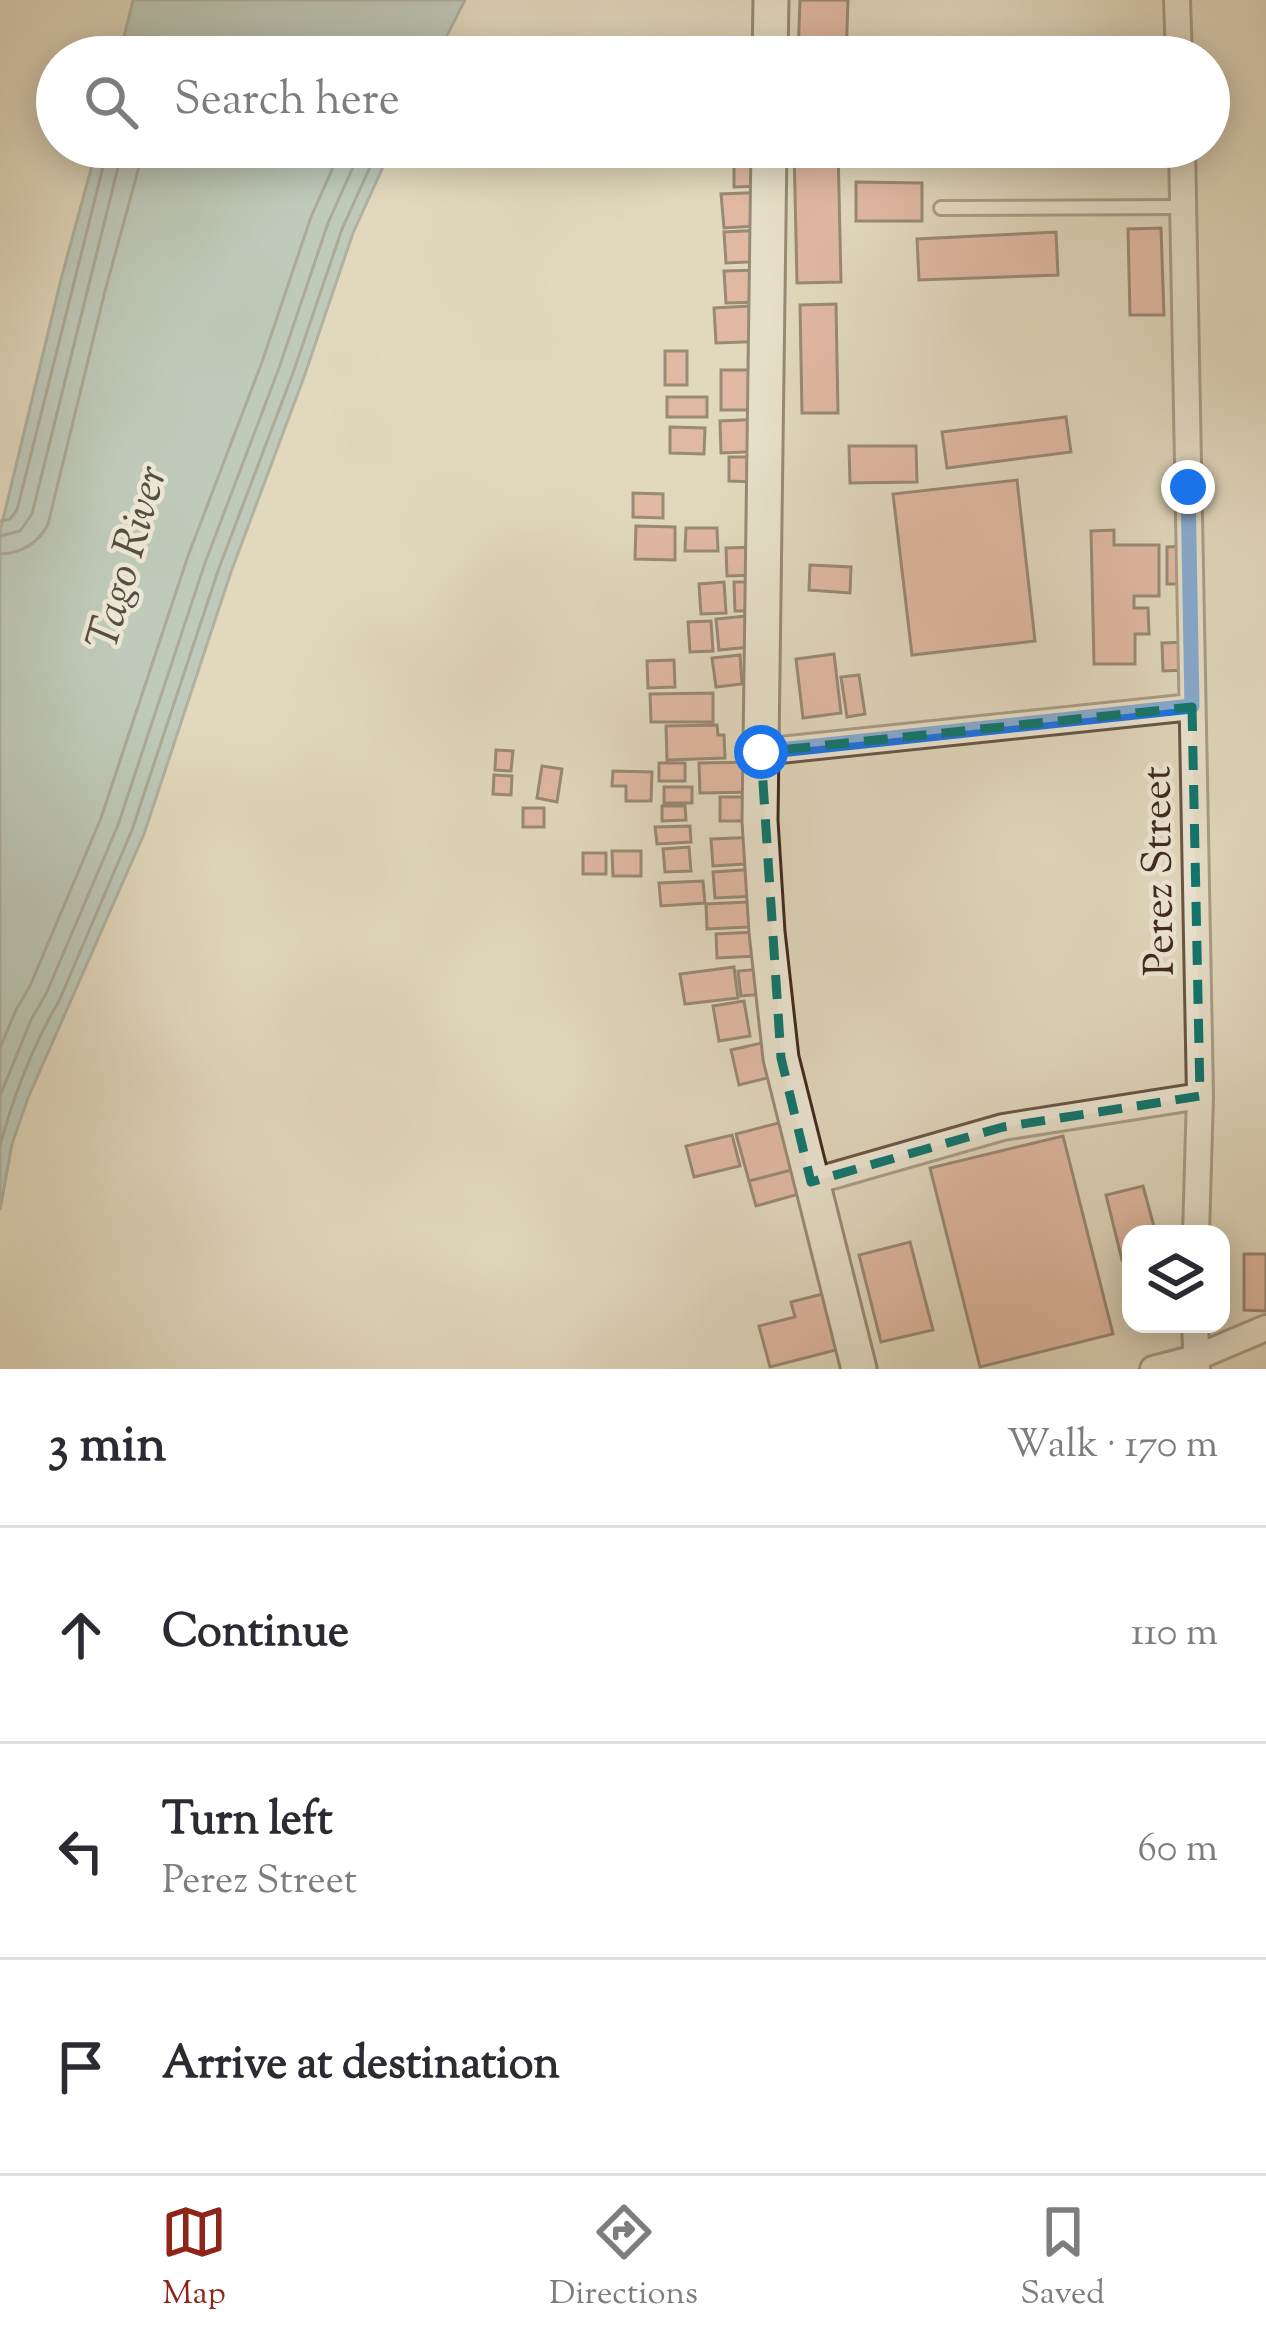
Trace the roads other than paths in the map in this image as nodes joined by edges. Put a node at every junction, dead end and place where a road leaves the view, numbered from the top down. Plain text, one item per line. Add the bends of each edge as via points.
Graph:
1 (771, 0) edge
2 (1178, 0) edge
3 (770, 36) edge
4 (1179, 36) edge
5 (769, 168) edge
6 (1182, 168) edge
7 (1183, 207) junction
8 (941, 208) dead end
9 (1192, 706) junction
10 (761, 752) junction
11 (1200, 1096) junction
12 (811, 1182) junction
13 (1196, 1225) edge
14 (1266, 1328) edge
15 (1195, 1333) edge
16 (1196, 1363) edge
17 (859, 1369) edge
18 (1153, 1369) edge

1 - 3 street
2 - 4 street
5 - 10 street
6 - 7 street, Perez Street
7 - 8 lane
7 - 9 street, Perez Street
9 - 10 street
9 - 11 street, Perez Street
10 - 12 street via 782,1058
11 - 12 street via 1003,1127
11 - 13 street, Perez Street
12 - 17 street
14 - 16 street
15 - 16 street
16 - 18 street

